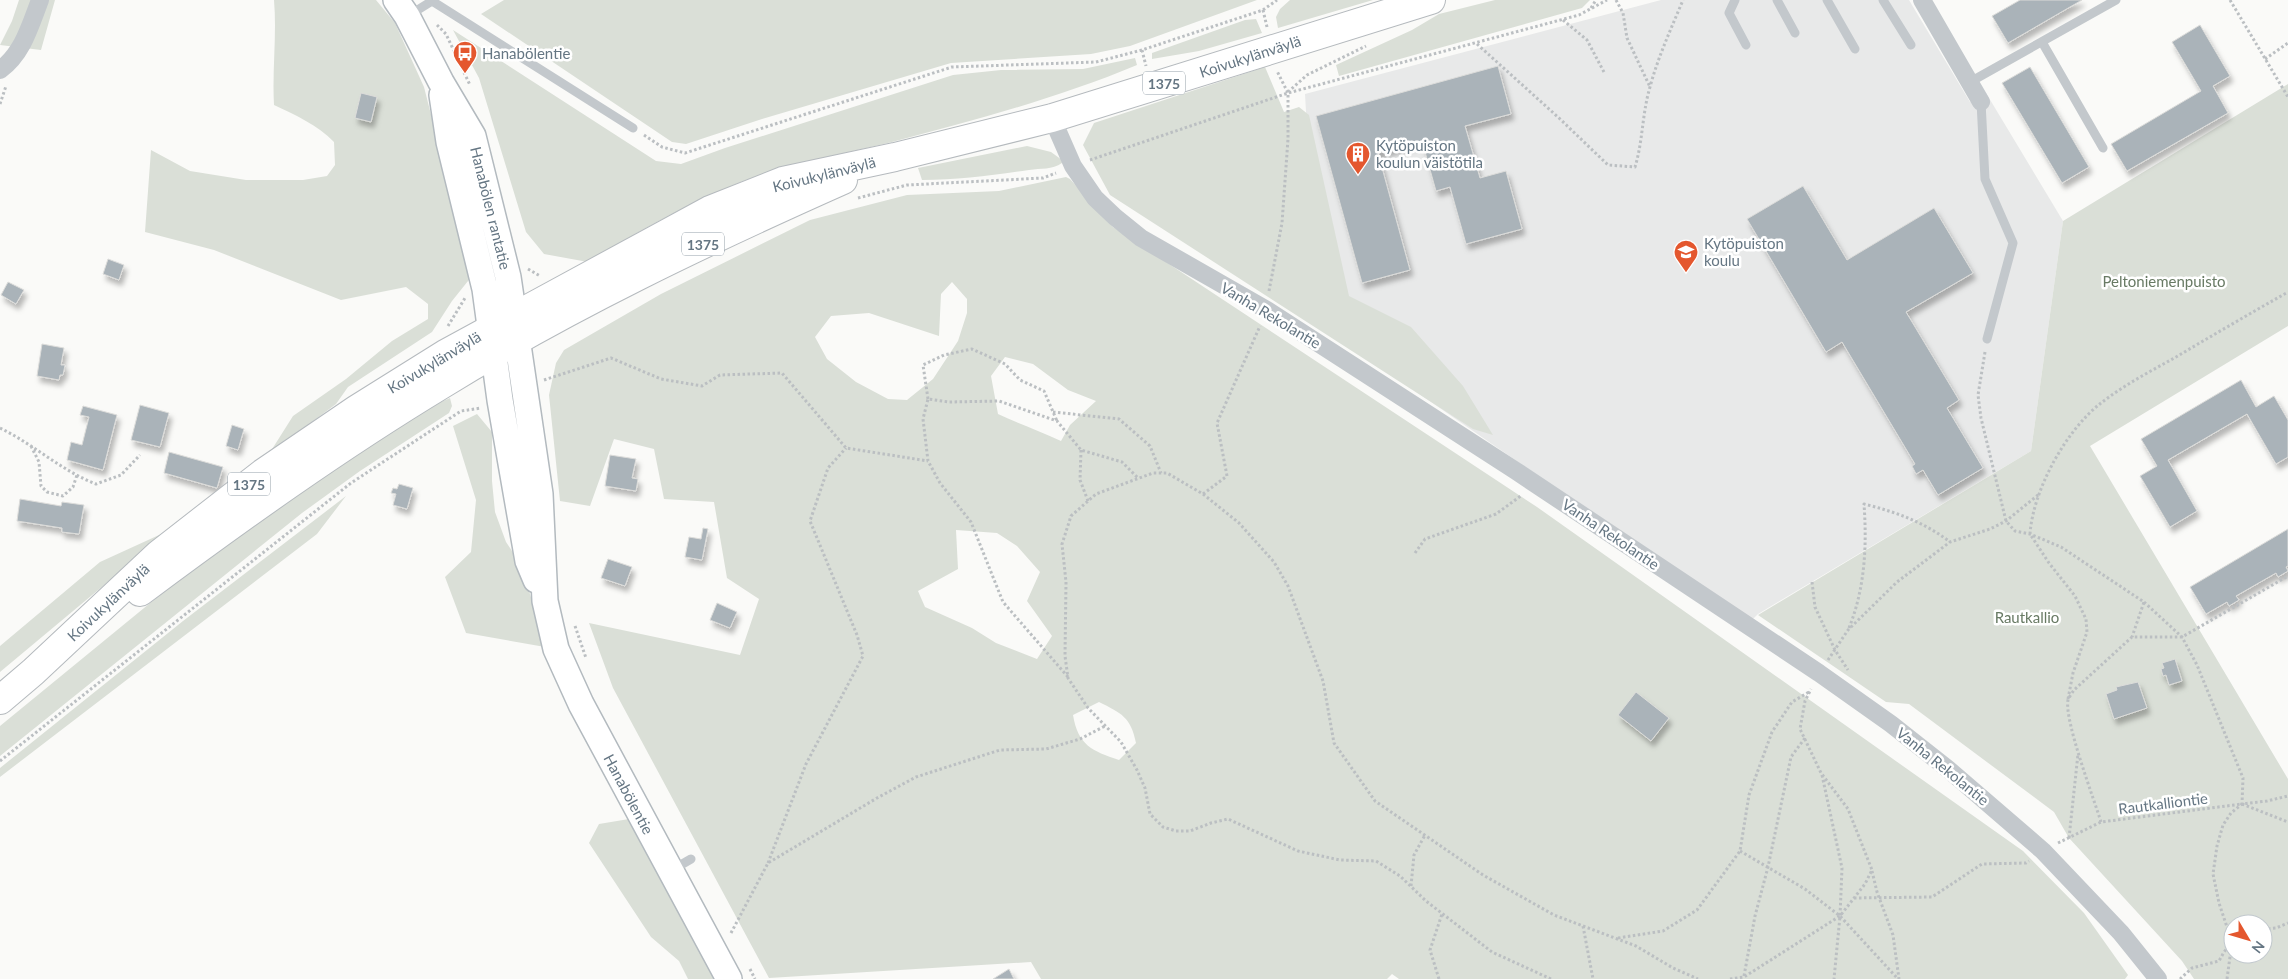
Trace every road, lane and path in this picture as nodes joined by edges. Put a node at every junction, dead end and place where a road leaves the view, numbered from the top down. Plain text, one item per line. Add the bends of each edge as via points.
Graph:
1 (40, 0) edge
2 (1277, 0) edge
3 (1430, 0) edge
4 (1596, 0) edge
5 (1616, 0) edge
6 (1683, 0) edge
7 (1734, 0) edge
8 (1777, 0) edge
9 (1826, 0) edge
10 (1883, 0) edge
11 (1922, 0) edge
12 (2116, 0) edge
13 (2230, 0) edge
14 (402, 8) edge
15 (1590, 9) dead end
16 (1263, 10) junction
17 (1562, 20) dead end
18 (1267, 28) dead end
19 (1796, 33) dead end
20 (2042, 42) junction
21 (1373, 43) dead end
22 (1477, 43) dead end
23 (2288, 43) edge
24 (1746, 45) dead end
25 (1911, 45) dead end
26 (1855, 49) dead end
27 (1142, 50) junction
28 (2265, 59) junction
29 (1146, 66) dead end
30 (1275, 68) dead end
31 (0, 70) edge
32 (1605, 74) dead end
33 (1970, 82) junction
34 (1650, 88) junction
35 (1288, 93) junction
36 (2288, 97) edge
37 (1981, 102) joint
38 (1052, 118) junction
39 (634, 128) joint
40 (2103, 148) dead end
41 (2288, 292) edge
42 (1266, 310) junction
43 (507, 328) junction
44 (1987, 339) joint
45 (494, 355) junction
46 (537, 382) dead end
47 (928, 399) junction
48 (482, 408) dead end
49 (1053, 412) junction
50 (1057, 421) junction
51 (0, 428) edge
52 (31, 445) junction
53 (846, 448) junction
54 (1081, 450) junction
55 (140, 454) dead end
56 (928, 461) junction
57 (1161, 473) junction
58 (77, 475) junction
59 (1138, 478) junction
60 (1537, 484) junction
61 (1203, 494) junction
62 (2038, 495) junction
63 (1088, 501) junction
64 (2006, 520) junction
65 (2030, 534) junction
66 (1950, 542) junction
67 (1415, 553) dead end
68 (2288, 576) edge
69 (1812, 582) dead end
70 (545, 601) junction
71 (2144, 602) junction
72 (572, 618) dead end
73 (1848, 630) junction
74 (2132, 637) junction
75 (2182, 637) junction
76 (1835, 650) junction
77 (588, 665) dead end
78 (33, 672) junction
79 (1849, 672) dead end
80 (1819, 673) junction
81 (1068, 678) junction
82 (1810, 691) junction
83 (2068, 699) junction
84 (0, 700) edge
85 (1105, 726) junction
86 (1805, 738) junction
87 (2078, 751) junction
88 (0, 761) edge
89 (1821, 773) junction
90 (2288, 796) edge
91 (2242, 804) junction
92 (2101, 822) junction
93 (2288, 822) edge
94 (1425, 835) junction
95 (2069, 838) junction
96 (1740, 851) junction
97 (2043, 851) junction
98 (768, 863) junction
99 (1768, 868) junction
100 (1872, 870) junction
101 (1411, 888) junction
102 (1854, 898) junction
103 (1879, 898) junction
104 (1442, 914) junction
105 (2223, 915) edge
106 (1840, 916) junction
107 (2288, 923) edge
108 (726, 925) dead end
109 (1583, 925) junction
110 (2273, 928) edge
111 (731, 933) junction
112 (1617, 938) junction
113 (735, 941) dead end
114 (2223, 954) edge
115 (2229, 964) edge
116 (738, 971) edge
117 (1743, 978) edge
118 (755, 979) edge
119 (1439, 979) edge
120 (1551, 979) edge
121 (1592, 979) edge
122 (1698, 979) edge
123 (1730, 979) edge
124 (1834, 979) edge
125 (1899, 979) edge
126 (2158, 979) edge
127 (2180, 979) edge
128 (2227, 979) edge

1 - 31 street via 20,49
2 - 16 path
3 - 38 main road, Koivukylänväylä / 1375
4 - 15 path
5 - 34 path via 1623,13 1627,38
6 - 34 path
7 - 24 lane via 1729,13
8 - 19 lane
9 - 26 lane
10 - 25 lane
11 - 33 street
12 - 20 lane
13 - 28 path
14 - 39 lane via 432,1
14 - 43 main road, Hanabölen rantatie via 473,136 508,277
16 - 18 path
16 - 27 path
17 - 32 path via 1587,40
20 - 33 lane
20 - 40 lane
21 - 35 path via 1307,75
22 - 34 path via 1608,165 1635,167
23 - 28 path
27 - 29 path
27 - 39 path via 1096,62 952,68 685,153 662,147
28 - 36 path
30 - 35 path
33 - 37 street
35 - 42 path via 1282,224
37 - 44 lane via 1985,179 2014,243
38 - 42 street, Vanha Rekolantie via 1073,166 1095,198 1114,217 1141,238
38 - 43 main road, Koivukylänväylä / 1375 via 783,181 710,210
41 - 62 path via 2100,403 2074,431
42 - 60 street, Vanha Rekolantie
42 - 61 path via 1217,423 1226,476
43 - 45 main road, Koivukylänväylä / 1375
43 - 70 main road, Hanabölentie via 540,494
43 - 78 main road, Koivukylänväylä / 1375 via 445,354 264,473 159,554
44 - 64 path via 1978,395
45 - 70 main road, Hanabölentie via 528,561
45 - 78 main road, Koivukylänväylä / 1375 via 443,384 278,491
46 - 53 path via 611,358 662,379 702,386 720,375 782,373
47 - 49 path via 923,365 944,355 972,349 1005,364 1020,380 1044,391
47 - 50 path via 1000,401
47 - 56 path via 923,420
48 - 88 path via 461,411 351,483
49 - 50 path
49 - 57 path via 1119,418 1150,446
50 - 54 path
51 - 52 path
52 - 58 path
52 - 58 path via 39,462 41,486 47,492 63,496 73,487
53 - 56 path
53 - 98 path via 828,468 810,521 858,635 863,656 806,764
54 - 59 path via 1122,462
54 - 63 path via 1080,480
55 - 58 path via 121,475 96,484
56 - 81 path via 940,483 971,522 1003,602
57 - 59 path
57 - 61 path via 1167,473
59 - 63 path via 1096,494
60 - 67 path via 1496,514 1424,539
60 - 80 street, Vanha Rekolantie
61 - 94 path via 1239,523 1274,562 1288,586 1323,681 1334,743 1375,801
62 - 64 path
62 - 65 path
63 - 81 path via 1071,516 1062,544
64 - 65 path via 2015,531
64 - 66 path via 1990,529
65 - 71 path via 2061,547
65 - 83 path via 2075,596 2086,619 2087,632 2073,672
66 - 73 path via 1897,582
66 - 73 path via 1900,513 1864,504 1865,559 1858,606
68 - 75 path
69 - 76 path via 1815,607
70 - 116 main road, Hanabölentie via 556,649 581,704 681,865
71 - 74 path
71 - 75 path
72 - 77 path
73 - 76 path
74 - 75 path
74 - 83 path
75 - 91 path via 2197,665 2242,778
76 - 79 path
76 - 80 path
78 - 84 main road, Koivukylänväylä / 1375
80 - 82 path
80 - 97 street, Vanha Rekolantie via 1948,769
81 - 85 path
82 - 86 path via 1800,729
82 - 96 path via 1792,702 1772,732 1749,795
83 - 87 path
85 - 98 path via 1080,739 1046,749 1000,750 916,777
85 - 101 path via 1121,742 1145,788 1150,814 1164,827 1190,831 1228,820 1298,851 1340,860 1376,861 1400,876
86 - 89 path
86 - 99 path via 1792,757
87 - 92 path
87 - 95 path
89 - 100 path via 1848,809
89 - 106 path via 1842,868
90 - 91 path
91 - 92 path, Rautkalliontie
91 - 93 path, Rautkalliontie
91 - 105 path via 2223,825 2217,846 2213,874
92 - 95 path, Rautkalliontie
94 - 101 path via 1414,855
94 - 109 path via 1483,875 1554,915
95 - 97 path, Rautkalliontie
96 - 99 path
96 - 112 path via 1697,910 1663,931
97 - 103 path, Rautkalliontie via 2026,863 1982,864 1932,897
97 - 126 street, Vanha Rekolantie via 2121,933
98 - 111 path
99 - 106 path via 1805,889
99 - 117 path
100 - 102 path
100 - 103 path
101 - 104 path
102 - 103 path, Rautkalliontie
102 - 106 path
103 - 125 path via 1893,935
104 - 119 path via 1430,950
104 - 120 path via 1492,952
106 - 117 path
106 - 124 path
106 - 125 path
107 - 110 path
108 - 111 path
109 - 112 path
109 - 121 path
111 - 113 path
112 - 122 path
114 - 127 path via 2220,961 2192,968
115 - 128 path
116 - 118 path
117 - 123 path

